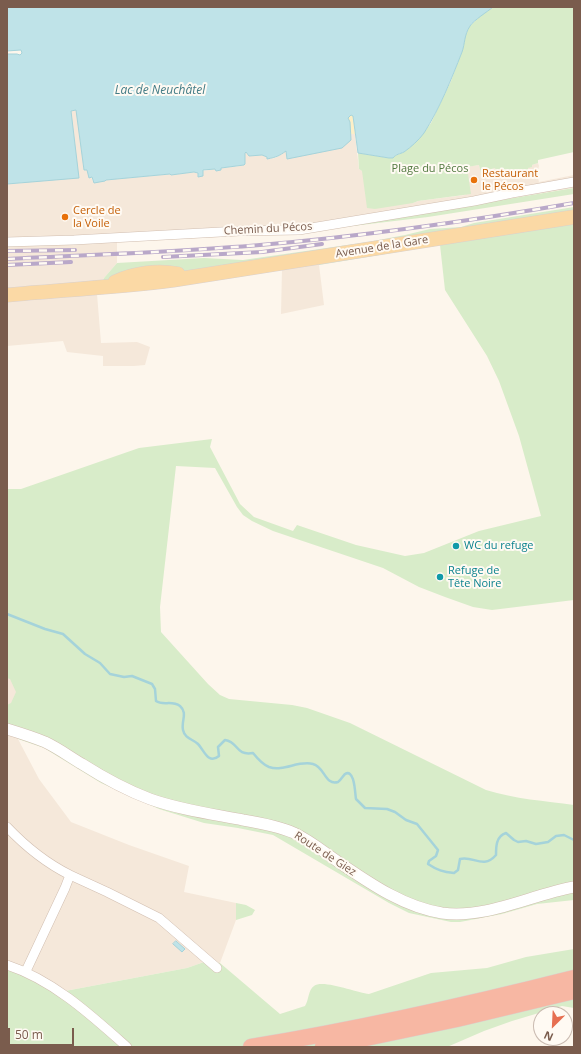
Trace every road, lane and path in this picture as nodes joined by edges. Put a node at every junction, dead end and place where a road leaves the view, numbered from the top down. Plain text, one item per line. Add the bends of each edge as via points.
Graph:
1 (574, 182) edge
2 (574, 217) edge
3 (7, 242) edge
4 (7, 295) edge
5 (10, 730) edge
6 (7, 828) edge
7 (70, 875) junction
8 (574, 887) edge
9 (7, 965) edge
10 (217, 968) dead end
11 (26, 971) junction
12 (574, 978) edge
13 (574, 991) edge
14 (125, 1046) edge
15 (252, 1047) edge
16 (323, 1047) edge

1 - 3 street, Chemin du Pécos via 460,204 299,230
2 - 4 main road, Avenue de la Gare via 190,276 155,272 128,276 105,286
5 - 8 street, Route de Giez via 51,745 104,778 150,799 178,808 270,825 292,832 376,887 424,909 442,913 479,912
6 - 7 street via 44,860
7 - 10 street via 159,918
7 - 11 street
9 - 11 street
11 - 14 street via 76,1003
12 - 15 highway via 404,1018
13 - 16 highway via 413,1029

